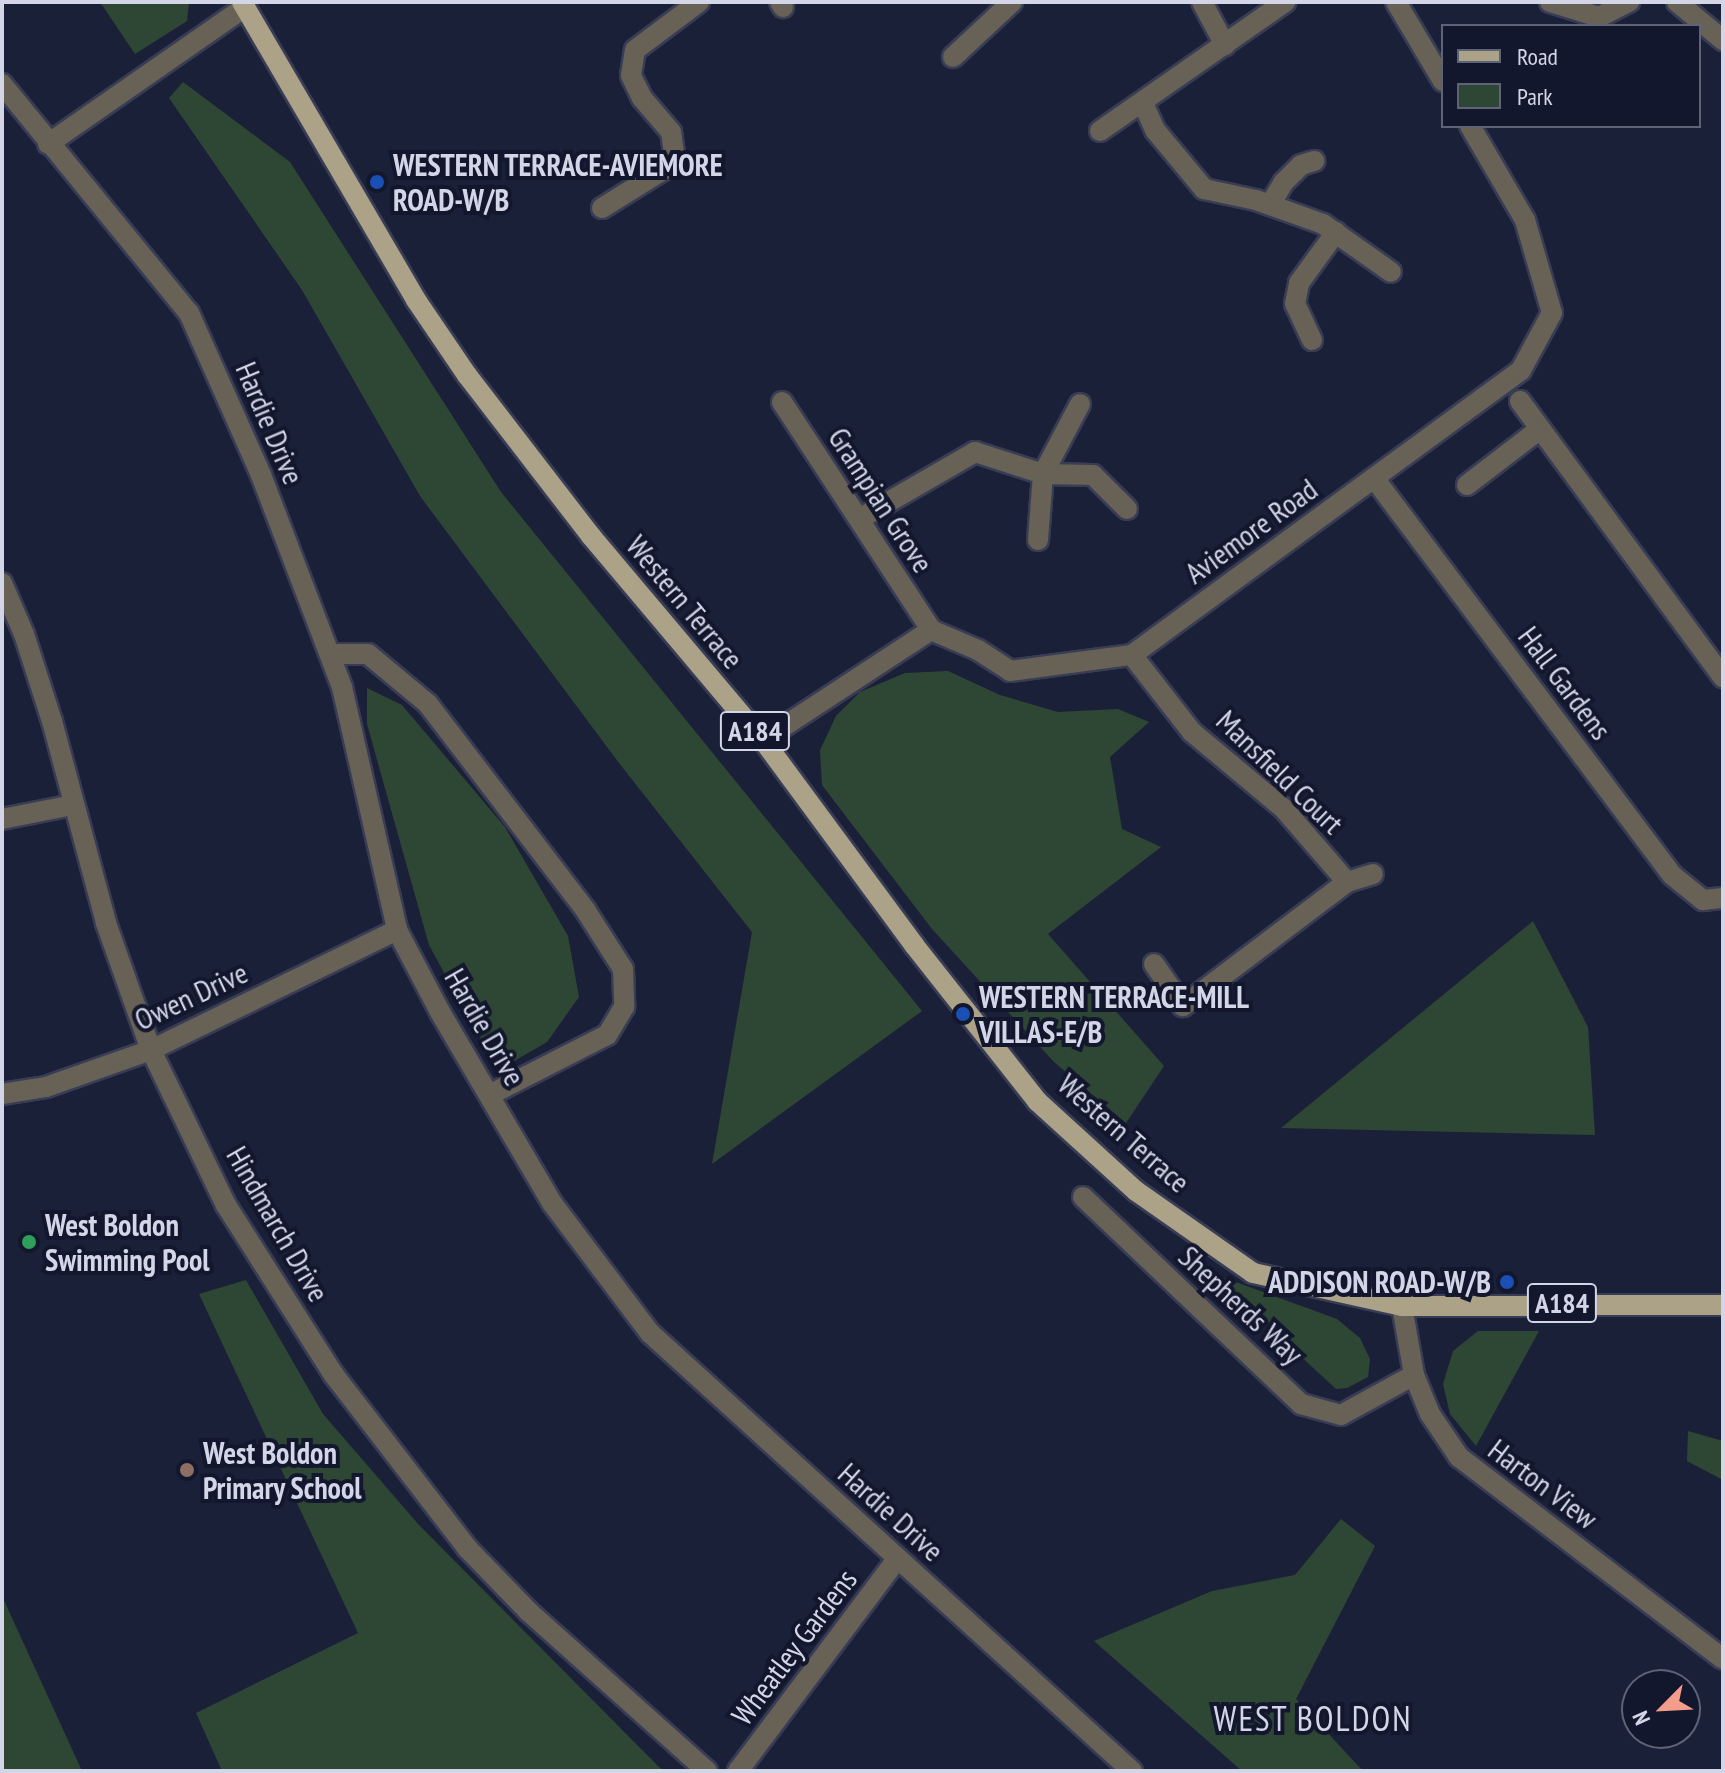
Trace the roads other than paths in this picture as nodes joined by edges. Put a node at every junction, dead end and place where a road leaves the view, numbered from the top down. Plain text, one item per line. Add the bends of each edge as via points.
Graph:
1 (699, 2) edge
2 (1012, 2) edge
3 (1202, 2) edge
4 (1285, 2) edge
5 (1396, 2) edge
6 (1550, 2) edge
7 (1629, 2) edge
8 (1677, 2) edge
9 (243, 5) edge
10 (1723, 40) edge
11 (1225, 45) junction
12 (953, 57) dead end
13 (1441, 78) edge
14 (2, 84) edge
15 (1143, 103) junction
16 (1471, 128) edge
17 (1100, 131) dead end
18 (48, 144) junction
19 (1314, 161) dead end
20 (1270, 205) junction
21 (602, 208) dead end
22 (1336, 232) junction
23 (1391, 272) dead end
24 (1312, 340) dead end
25 (1520, 401) dead end
26 (782, 402) dead end
27 (1080, 404) dead end
28 (1540, 429) junction
29 (1043, 474) junction
30 (1374, 478) junction
31 (1467, 485) dead end
32 (1127, 509) dead end
33 (859, 519) junction
34 (1038, 540) dead end
35 (2, 583) edge
36 (931, 630) junction
37 (330, 654) junction
38 (1132, 655) junction
39 (1723, 677) edge
40 (763, 740) junction
41 (73, 805) junction
42 (2, 819) edge
43 (1373, 874) dead end
44 (1347, 882) junction
45 (1723, 898) edge
46 (397, 930) junction
47 (1154, 964) dead end
48 (151, 1050) junction
49 (2, 1094) edge
50 (489, 1095) junction
51 (1083, 1197) dead end
52 (1723, 1305) edge
53 (1402, 1306) junction
54 (1414, 1375) junction
55 (898, 1558) junction
56 (1723, 1659) edge
57 (707, 1771) edge
58 (738, 1771) edge
59 (1132, 1771) edge

1 - 21 street via 635,50 631,75 642,98 671,132 674,153 663,170
2 - 12 street
3 - 11 street
4 - 11 street
5 - 13 street
6 - 7 street via 1599,17
8 - 10 street
9 - 18 street
9 - 40 main road, Western Terrace / A184 via 416,300 467,375 591,536
11 - 15 street
14 - 18 street, Hardie Drive
15 - 17 street
15 - 20 street via 1155,130 1204,189
16 - 30 street, Aviemore Road via 1525,220 1552,313 1521,370
18 - 37 street, Hardie Drive via 189,313 261,475
19 - 20 street via 1301,165 1283,183
20 - 22 street
22 - 23 street
22 - 24 street via 1299,283 1295,304
25 - 28 street
26 - 33 street, Grampian Grove
27 - 29 street
28 - 31 street
28 - 39 street
29 - 32 street via 1093,475
29 - 33 street via 975,452
29 - 34 street
30 - 38 street, Aviemore Road
30 - 45 street, Hall Gardens via 1672,875 1703,900
33 - 36 street, Grampian Grove
35 - 41 street, Hindmarch Drive via 52,721
36 - 38 street, Aviemore Road via 1010,671
36 - 40 street
37 - 46 street, Hardie Drive
37 - 50 street via 368,654 428,704 586,911 623,969 624,1007 607,1035
38 - 44 street, Mansfield Court via 1192,732 1284,809
40 - 53 main road, Western Terrace / A184 via 1037,1101 1136,1191 1253,1273
41 - 42 street
41 - 48 street, Hindmarch Drive via 106,923
43 - 44 street
44 - 47 street via 1183,1006
46 - 48 street, Owen Drive
46 - 50 street, Hardie Drive
48 - 49 street, Owen Drive via 46,1087
48 - 57 street, Hindmarch Drive via 226,1205 385,1445 467,1548 528,1611
50 - 55 street, Hardie Drive via 552,1203 650,1333
51 - 54 street, Shepherds Way via 1301,1404 1341,1415
52 - 53 main road, A184
53 - 54 street, Harton View
54 - 56 street, Harton View via 1430,1414 1459,1457
55 - 58 street, Wheatley Gardens
55 - 59 street, Hardie Drive

